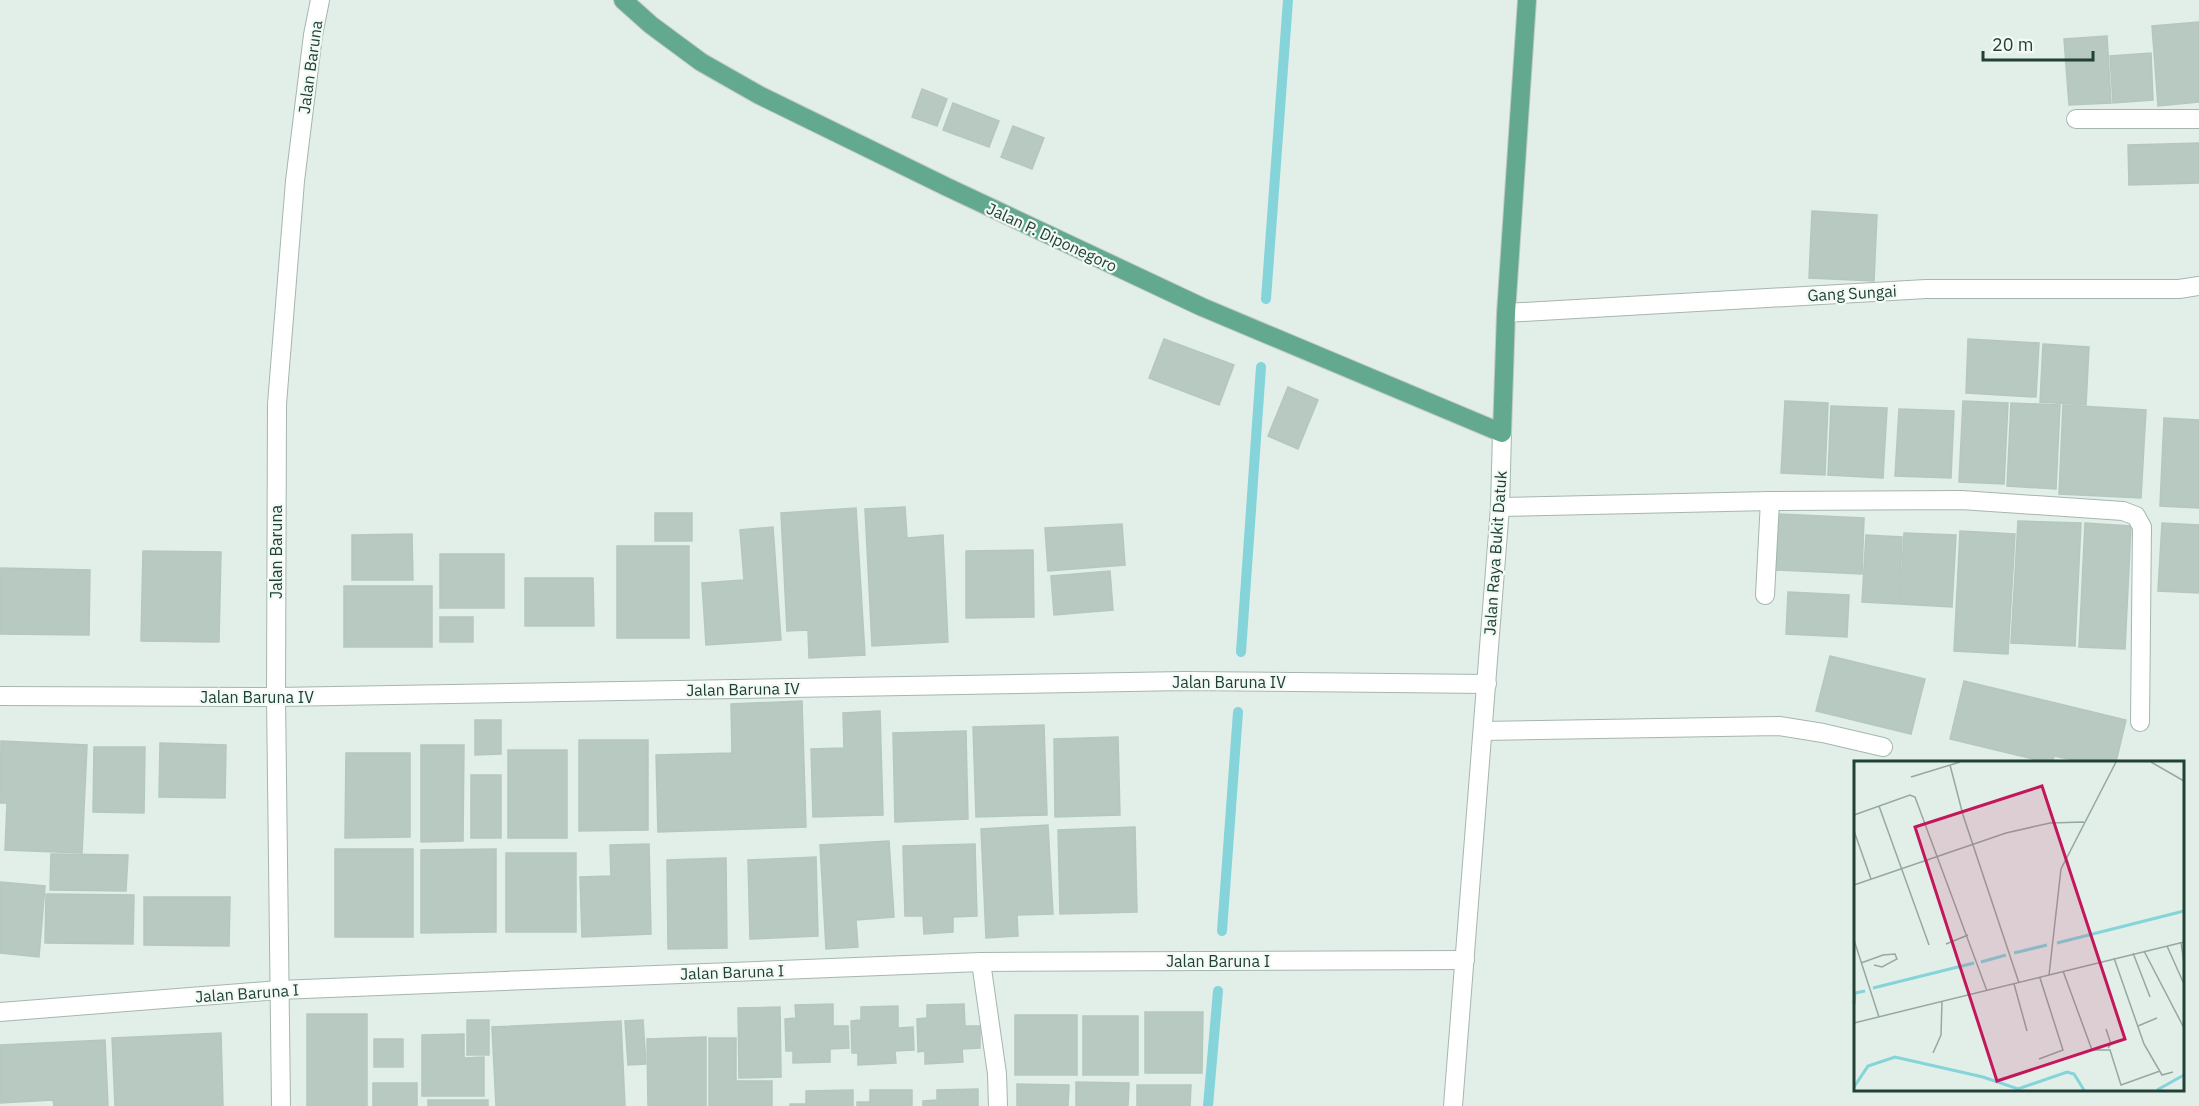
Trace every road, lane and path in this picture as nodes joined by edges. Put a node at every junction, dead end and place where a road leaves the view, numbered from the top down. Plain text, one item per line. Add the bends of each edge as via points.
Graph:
1 (320, 0) edge
2 (623, 0) edge
3 (1527, 0) edge
4 (2076, 119) dead end
5 (2199, 119) edge
6 (2199, 286) edge
7 (1506, 313) junction
8 (1502, 433) junction
9 (1770, 501) junction
10 (1500, 507) junction
11 (1765, 595) dead end
12 (1487, 684) junction
13 (0, 696) edge
14 (276, 697) junction
15 (2140, 722) dead end
16 (1483, 731) junction
17 (1883, 747) dead end
18 (1466, 960) junction
19 (981, 962) junction
20 (279, 990) junction
21 (0, 1012) edge
22 (281, 1106) edge
23 (998, 1106) edge
24 (1453, 1106) edge

1 - 14 street, Jalan Baruna via 295,182 277,404
2 - 8 main road, Jalan P. Diponegoro via 701,62 946,187 1202,307
3 - 7 main road, Jalan Raya Bukit Datuk
4 - 5 street
6 - 7 street, Gang Sungai via 1926,289
7 - 8 main road, Jalan Raya Bukit Datuk
8 - 10 street, Jalan Raya Bukit Datuk
9 - 10 street
9 - 11 street
9 - 15 street via 1961,500 2136,516 2142,527
10 - 12 street, Jalan Raya Bukit Datuk
12 - 14 street, Jalan Baruna IV via 1185,681
12 - 16 street, Jalan Raya Bukit Datuk
13 - 14 street, Jalan Baruna IV
14 - 20 street, Jalan Baruna
16 - 17 street via 1779,726
16 - 18 street, Jalan Raya Bukit Datuk
18 - 19 street, Jalan Baruna I
18 - 24 street, Jalan Raya Bukit Datuk
19 - 20 street, Jalan Baruna I
19 - 23 street
20 - 21 street, Jalan Baruna I
20 - 22 street, Jalan Baruna

